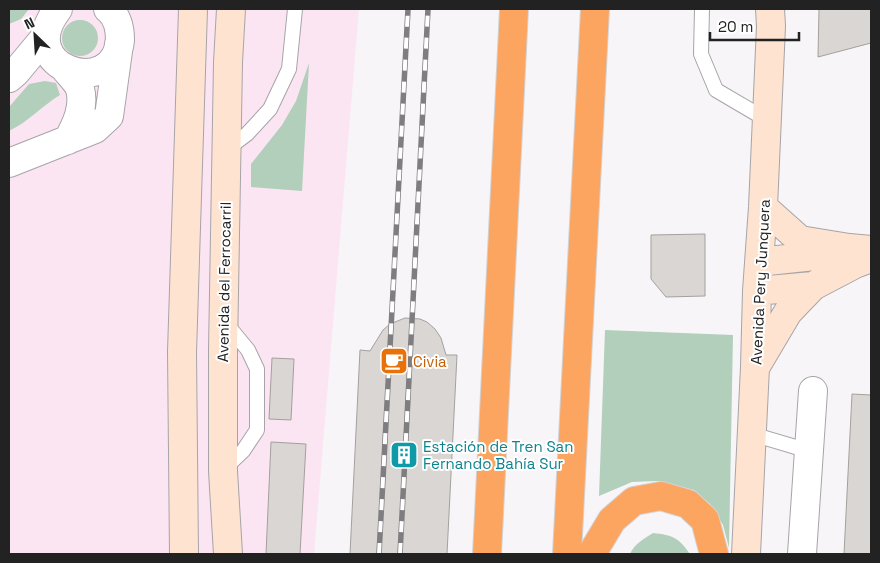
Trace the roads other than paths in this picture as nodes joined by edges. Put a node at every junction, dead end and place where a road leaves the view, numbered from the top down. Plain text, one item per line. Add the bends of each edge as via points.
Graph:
1 (58, 9) edge
2 (108, 9) edge
3 (193, 9) edge
4 (231, 9) edge
5 (295, 9) edge
6 (514, 9) edge
7 (595, 9) edge
8 (702, 9) edge
9 (770, 9) edge
10 (120, 29) edge
11 (46, 36) junction
12 (66, 70) junction
13 (9, 78) edge
14 (767, 120) junction
15 (68, 140) junction
16 (226, 150) junction
17 (9, 163) edge
18 (763, 207) junction
19 (864, 252) edge
20 (759, 262) junction
21 (813, 286) junction
22 (757, 291) junction
23 (755, 367) junction
24 (813, 391) dead end
25 (752, 434) junction
26 (809, 451) junction
27 (184, 554) edge
28 (228, 554) edge
29 (487, 554) edge
30 (566, 554) edge
31 (594, 554) edge
32 (714, 554) edge
33 (746, 554) edge
34 (802, 554) edge

1 - 11 street via 47,26
2 - 10 street
3 - 27 street via 182,352
4 - 16 street, Avenida del Ferrocarril
5 - 16 lane via 289,69 270,109 247,134
6 - 29 highway
7 - 30 highway
8 - 14 lane via 701,54 716,90
9 - 14 street, Avenida Pery Junquera
10 - 12 street via 115,55 108,64 88,73
10 - 15 street via 109,116 95,129
11 - 12 street via 51,55
11 - 13 street
12 - 15 street via 80,88 81,108
14 - 18 street, Avenida Pery Junquera
15 - 17 street
16 - 28 street, Avenida del Ferrocarril via 223,470
18 - 19 street via 800,240
18 - 20 street, Avenida Pery Junquera
19 - 20 street
19 - 21 street via 856,264
20 - 22 street, Avenida Pery Junquera
21 - 22 street
21 - 23 street via 788,312
22 - 23 street, Avenida Pery Junquera
23 - 25 street, Avenida Pery Junquera
24 - 26 street
25 - 26 lane
25 - 33 street, Avenida Pery Junquera
26 - 34 street
31 - 32 highway via 612,520 634,502 661,496 688,504 705,520

